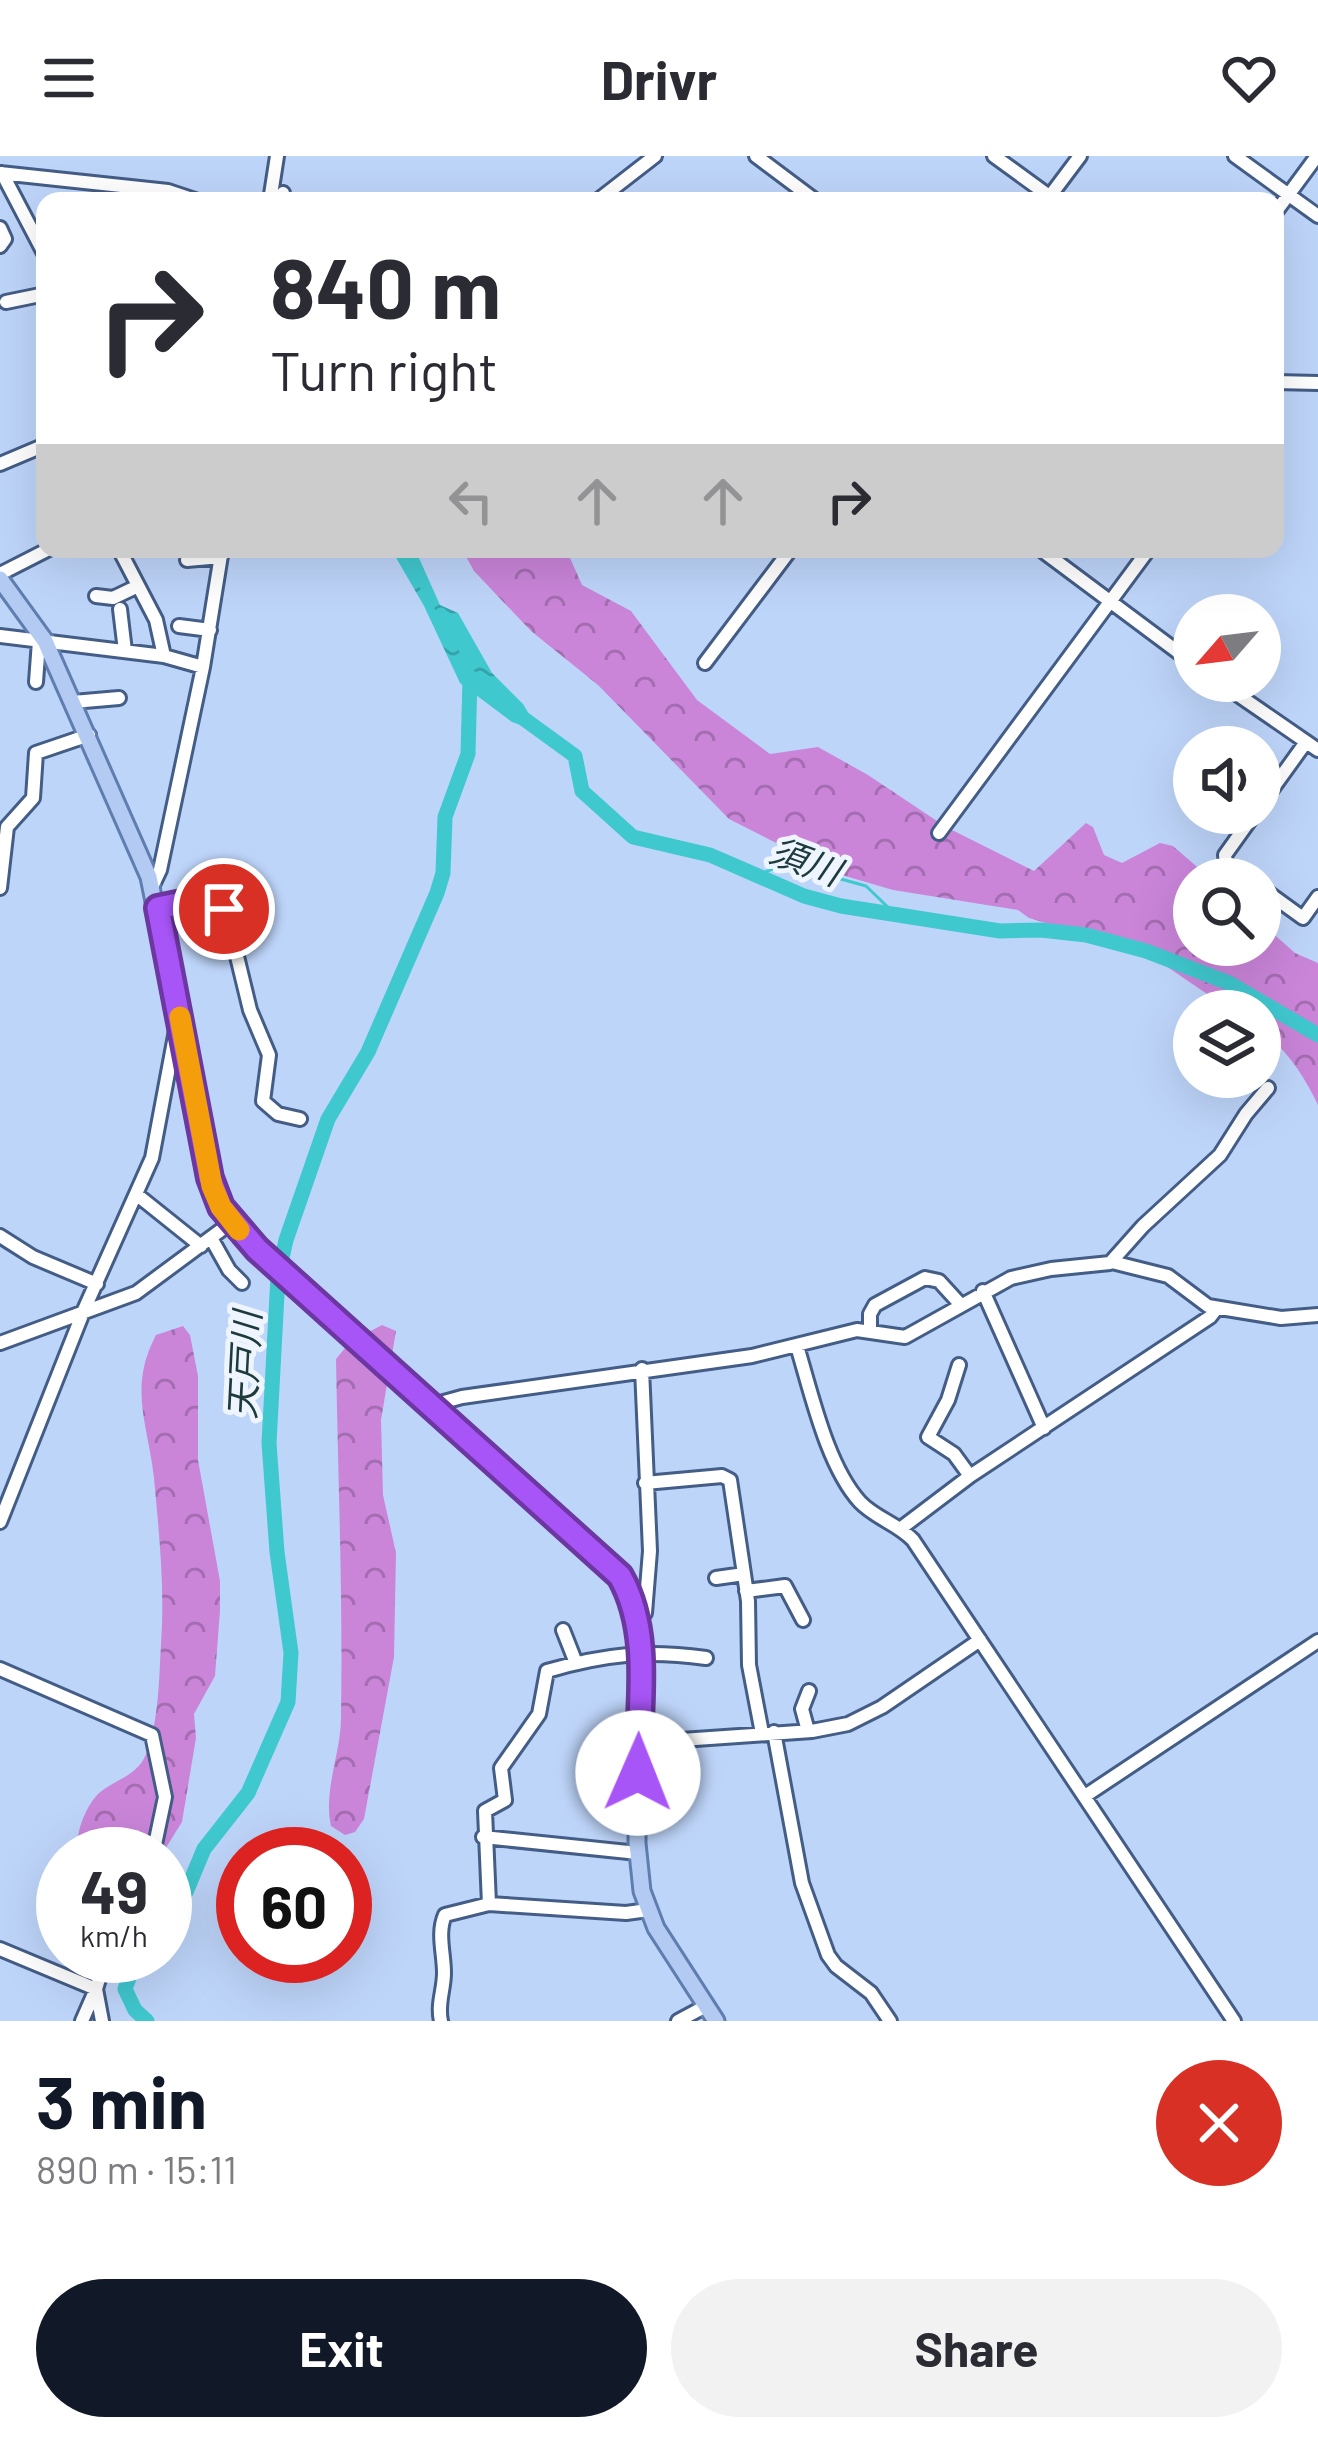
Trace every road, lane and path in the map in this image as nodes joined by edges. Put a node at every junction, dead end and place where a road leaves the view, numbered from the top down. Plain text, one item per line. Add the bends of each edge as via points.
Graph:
1 (277, 156) edge
2 (655, 156) edge
3 (756, 156) edge
4 (994, 156) edge
5 (1080, 156) edge
6 (1235, 156) edge
7 (1317, 156) edge
8 (1, 173) edge
9 (173, 192) edge
10 (278, 192) edge
11 (609, 192) edge
12 (804, 192) edge
13 (1042, 192) edge
14 (1056, 192) edge
15 (1288, 194) junction
16 (1284, 200) edge
17 (1318, 216) edge
18 (0, 228) edge
19 (36, 238) edge
20 (0, 246) edge
21 (36, 297) edge
22 (6, 302) dead end
23 (1284, 382) edge
24 (1318, 383) edge
25 (36, 449) edge
26 (0, 464) edge
27 (36, 556) edge
28 (124, 558) edge
29 (196, 558) edge
30 (224, 558) edge
31 (784, 558) edge
32 (1052, 558) edge
33 (1142, 558) edge
34 (187, 560) dead end
35 (0, 576) edge
36 (139, 586) junction
37 (96, 596) dead end
38 (1108, 600) junction
39 (120, 610) dead end
40 (179, 626) dead end
41 (210, 630) junction
42 (0, 635) edge
43 (42, 641) junction
44 (1173, 648) edge
45 (125, 651) junction
46 (164, 656) junction
47 (705, 663) dead end
48 (203, 667) junction
49 (36, 682) dead end
50 (118, 698) dead end
51 (73, 702) junction
52 (1250, 702) edge
53 (89, 735) junction
54 (1314, 745) edge
55 (1281, 783) edge
56 (939, 833) dead end
57 (2, 848) edge
58 (152, 887) junction
59 (0, 888) edge
60 (1318, 897) edge
61 (1281, 902) edge
62 (158, 908) junction
63 (181, 1019) junction
64 (1260, 1098) edge
65 (300, 1119) dead end
66 (136, 1193) junction
67 (232, 1222) junction
68 (0, 1236) edge
69 (206, 1242) junction
70 (1112, 1262) junction
71 (242, 1283) dead end
72 (98, 1284) junction
73 (983, 1291) junction
74 (960, 1304) junction
75 (1216, 1308) junction
76 (83, 1310) junction
77 (1318, 1316) edge
78 (870, 1330) junction
79 (0, 1343) edge
80 (797, 1346) junction
81 (958, 1365) dead end
82 (642, 1369) junction
83 (433, 1405) junction
84 (1044, 1427) junction
85 (970, 1476) junction
86 (646, 1483) junction
87 (4, 1500) edge
88 (0, 1522) edge
89 (900, 1529) junction
90 (744, 1574) junction
91 (716, 1578) dead end
92 (746, 1591) junction
93 (637, 1620) junction
94 (803, 1620) dead end
95 (563, 1630) dead end
96 (980, 1640) junction
97 (1318, 1641) edge
98 (639, 1652) junction
99 (706, 1658) dead end
100 (580, 1661) junction
101 (0, 1669) edge
102 (584, 1681) dead end
103 (809, 1691) dead end
104 (808, 1731) junction
105 (768, 1732) junction
106 (638, 1743) junction
107 (1085, 1796) junction
108 (159, 1827) edge
109 (483, 1837) junction
110 (638, 1853) junction
111 (489, 1904) junction
112 (648, 1910) junction
113 (0, 1949) edge
114 (98, 1983) edge
115 (96, 1989) junction
116 (711, 2014) edge
117 (82, 2021) edge
118 (102, 2021) edge
119 (441, 2021) edge
120 (677, 2021) edge
121 (890, 2021) edge
122 (1234, 2021) edge

1 - 10 street
2 - 11 street
3 - 12 street
4 - 13 street
5 - 14 street
6 - 15 street
7 - 15 street
8 - 9 street
8 - 19 street
15 - 16 street
15 - 17 street
18 - 20 street
21 - 22 street
23 - 24 street
25 - 26 street
27 - 35 street
28 - 36 street
29 - 34 street
30 - 41 street
31 - 47 street
32 - 38 street
33 - 38 street
35 - 43 main road
36 - 37 street
36 - 46 street
38 - 44 street
38 - 56 street
39 - 45 street
40 - 41 street
41 - 48 street
42 - 43 street
43 - 45 street
43 - 49 street
43 - 51 main road
45 - 46 street
46 - 48 street
48 - 58 street
50 - 51 street
51 - 53 main road
52 - 54 street
53 - 57 street via 36,752 33,798 7,827
53 - 58 main road
54 - 55 street
57 - 59 street
58 - 62 main road
60 - 61 street via 1303,918
62 - 63 main road
62 - 65 street via 187,902 226,911 269,1055 262,1101
63 - 66 street via 158,1142
63 - 67 main road via 210,1178
64 - 70 street via 1220,1155
66 - 69 street
66 - 72 street
67 - 69 street
67 - 83 main road
68 - 72 street
69 - 71 street
69 - 76 street via 152,1285
70 - 73 street via 1022,1275
70 - 75 street via 1168,1276
72 - 76 street
73 - 74 street
73 - 84 street
74 - 78 street via 905,1337
74 - 78 street via 925,1278 873,1307
75 - 77 street
75 - 84 street
76 - 79 street
76 - 87 street
78 - 80 street
80 - 82 street
80 - 89 street via 849,1487
81 - 85 street via 928,1437
82 - 83 street
82 - 86 street
83 - 93 main road via 603,1558 630,1594
84 - 85 street
85 - 89 street
86 - 90 street via 728,1475
86 - 93 street via 646,1613
87 - 88 street
89 - 96 street
90 - 91 street
90 - 92 street
92 - 94 street via 785,1586
92 - 105 street via 748,1665
93 - 98 main road
95 - 100 street
96 - 104 street via 869,1715
96 - 107 street
97 - 107 street
98 - 99 street
98 - 100 street
98 - 106 main road
100 - 102 street
100 - 109 street via 547,1671 539,1714 501,1768 505,1800 486,1807
101 - 108 street via 152,1735 165,1797
103 - 104 street via 802,1709
104 - 105 street
105 - 106 street via 707,1744
105 - 121 street via 802,1883 832,1963 871,1993
106 - 110 main road
107 - 122 street
109 - 110 street
109 - 111 street
110 - 112 main road
111 - 112 street
111 - 119 street via 442,1917
112 - 116 main road
113 - 115 street
114 - 115 street
115 - 117 street
115 - 118 street
116 - 120 street

